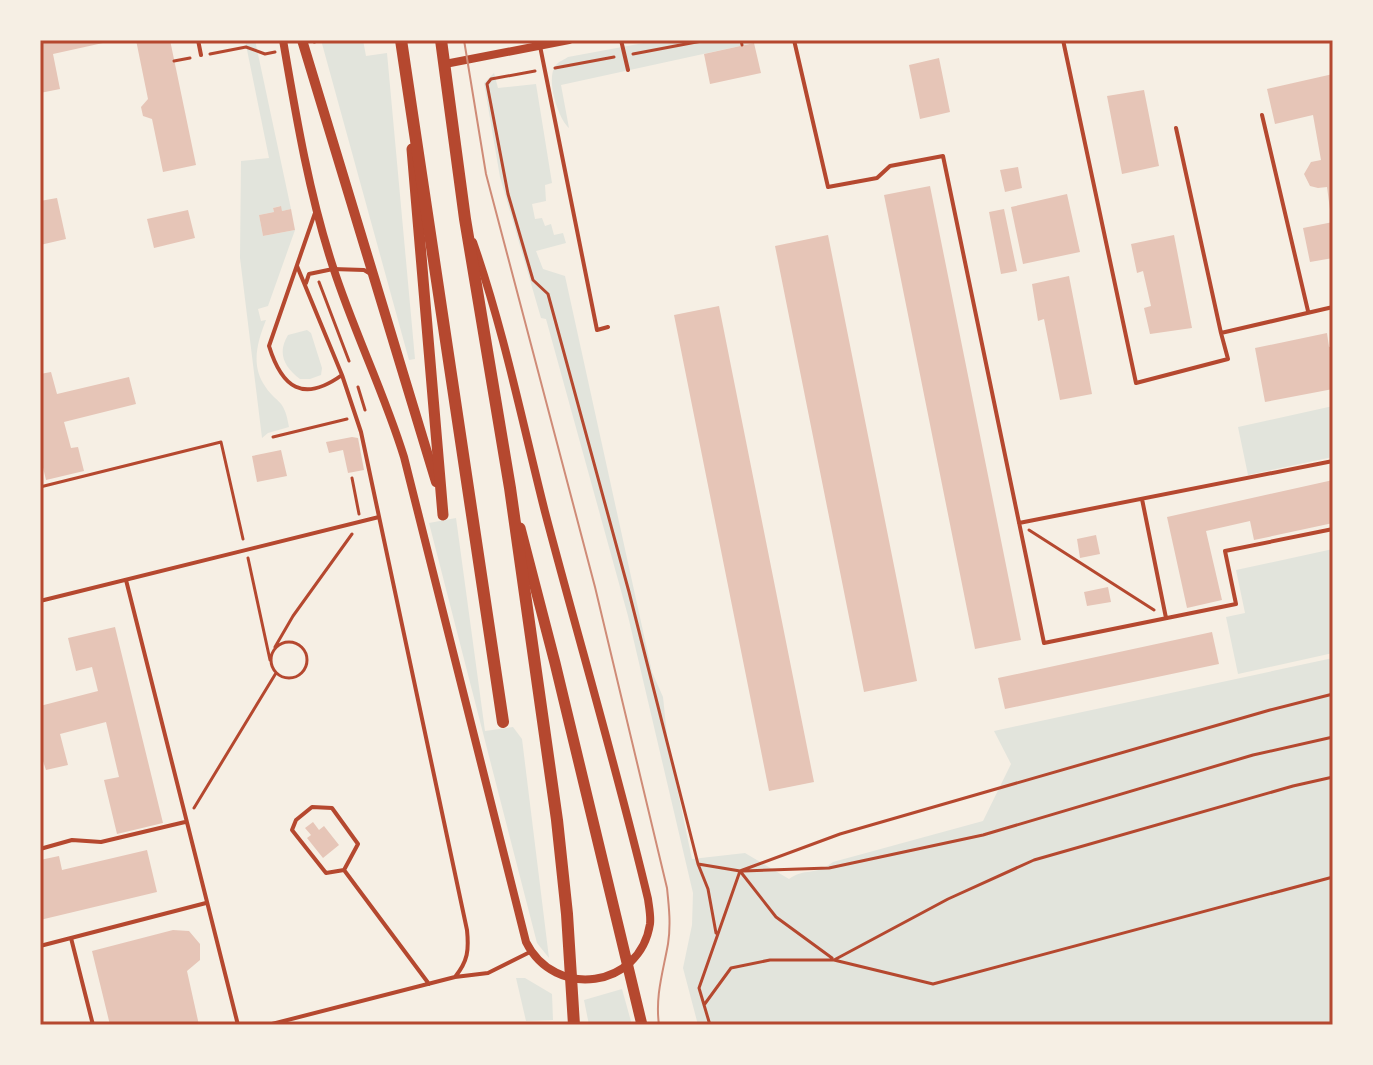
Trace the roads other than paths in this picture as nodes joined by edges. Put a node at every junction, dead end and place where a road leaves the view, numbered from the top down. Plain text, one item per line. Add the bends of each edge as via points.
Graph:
1 (198, 40) edge
2 (283, 40) edge
3 (302, 40) edge
4 (401, 40) edge
5 (441, 40) edge
6 (569, 40) edge
7 (621, 40) edge
8 (794, 40) edge
9 (1063, 40) edge
10 (517, 45) edge
11 (540, 46) junction
12 (201, 55) road end
13 (405, 61) junction
14 (445, 64) junction
15 (628, 70) dead end
16 (1262, 115) dead end
17 (1176, 128) dead end
18 (316, 210) junction
19 (465, 219) junction
20 (297, 266) junction
21 (333, 269) junction
22 (374, 277) junction
23 (307, 289) junction
24 (1333, 307) edge
25 (1308, 311) junction
26 (608, 327) dead end
27 (1221, 333) junction
28 (342, 375) junction
29 (1333, 461) edge
30 (510, 488) junction
31 (1142, 499) junction
32 (443, 515) joint
33 (379, 517) junction
34 (1019, 523) junction
35 (1333, 529) edge
36 (126, 580) junction
37 (40, 601) edge
38 (1166, 618) junction
39 (503, 722) dead end
40 (185, 822) junction
41 (40, 849) edge
42 (344, 870) junction
43 (206, 903) junction
44 (71, 938) junction
45 (40, 946) edge
46 (531, 951) junction
47 (455, 977) junction
48 (429, 984) junction
49 (93, 1025) edge
50 (238, 1025) edge
51 (268, 1025) edge
52 (574, 1025) edge
53 (642, 1025) edge

1 - 12 lane
2 - 18 street
3 - 22 street
4 - 13 main road
5 - 14 main road
6 - 11 street
7 - 15 lane
8 - 34 lane via 828,187 877,178 890,166 943,156
9 - 27 lane via 1136,383 1228,359
10 - 11 street
10 - 14 street
11 - 26 lane via 597,330
13 - 32 main road
13 - 39 main road
14 - 19 main road
16 - 25 lane
17 - 27 lane
18 - 20 lane
18 - 21 street
19 - 30 main road
19 - 46 street via 494,303 642,872 650,922 633,959 601,979 566,978
20 - 23 lane
20 - 28 lane via 269,346 275,365 285,381 301,390 327,386
21 - 22 lane via 364,270
21 - 23 lane via 309,274
21 - 46 street via 404,457
22 - 32 street
23 - 28 lane
24 - 25 lane
25 - 27 lane
28 - 33 lane
29 - 31 lane
30 - 52 main road via 563,870
30 - 53 main road
31 - 34 lane
31 - 38 lane
33 - 36 lane
33 - 47 lane via 467,930 469,952
34 - 38 lane via 1044,643
35 - 38 lane via 1225,551 1236,604
36 - 37 lane
36 - 40 lane
40 - 41 lane via 101,842 72,840
40 - 43 lane
42 - 42 lane via 326,873 292,830 312,807 332,808 358,844
42 - 48 lane
43 - 44 lane
43 - 50 lane
44 - 45 lane
44 - 49 lane
46 - 47 lane via 488,973
47 - 48 lane
48 - 51 lane

